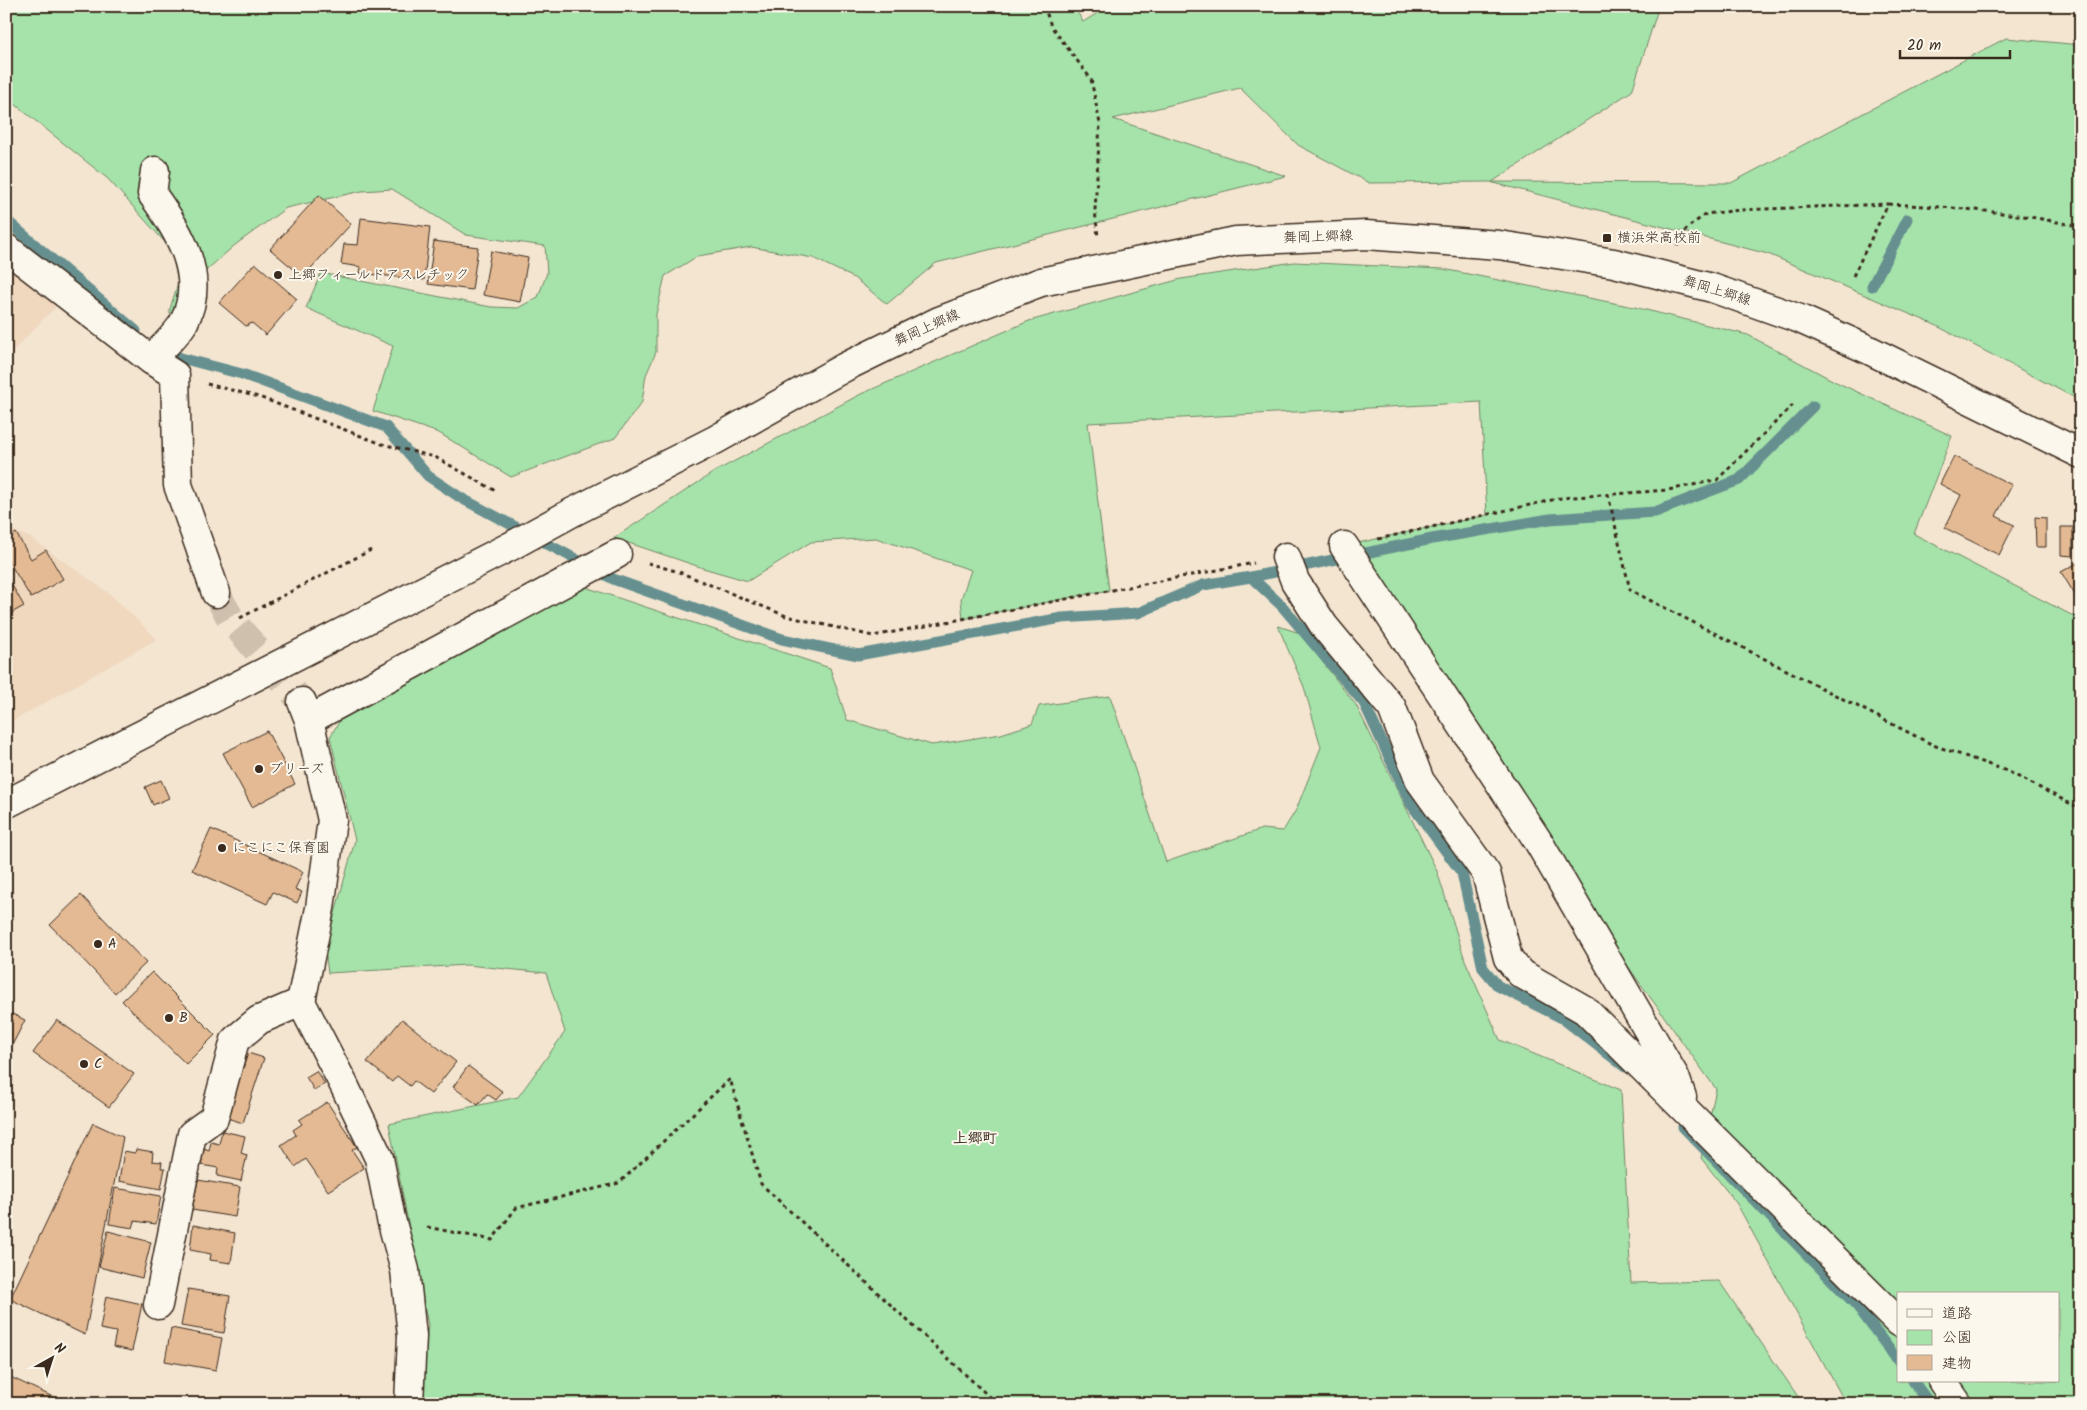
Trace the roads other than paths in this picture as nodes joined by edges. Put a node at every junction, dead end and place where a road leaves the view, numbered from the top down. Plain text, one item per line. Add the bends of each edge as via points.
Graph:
1 (155, 171) dead end
2 (6, 248) edge
3 (156, 354) junction
4 (2081, 454) edge
5 (1345, 547) road end
6 (616, 555) road end
7 (1289, 566) road end
8 (216, 593) tunnel mouth
9 (6, 804) edge
10 (301, 1002) junction
11 (1684, 1106) junction
12 (158, 1305) dead end
13 (1897, 1321) edge
14 (1943, 1382) edge
15 (409, 1404) edge
16 (1958, 1404) edge

1 - 3 street via 152,194 176,227 191,268 193,297 183,323
2 - 3 street
3 - 8 street via 175,375 178,484
4 - 9 street, 舞岡上郷線, bridge via 1800,319 1712,288 1614,263 1499,246 1366,235 1236,241 1041,282 939,321 844,367 715,440 511,546
5 - 11 street via 1538,841 1676,1077
6 - 10 street via 306,711 332,820 320,908
7 - 11 street via 1324,626 1392,708 1420,780 1486,873 1508,958 1520,972 1585,1010
10 - 12 street via 259,1020 235,1040 214,1118 192,1134
10 - 15 street via 379,1158 405,1270 411,1326
11 - 13 street
14 - 16 street

